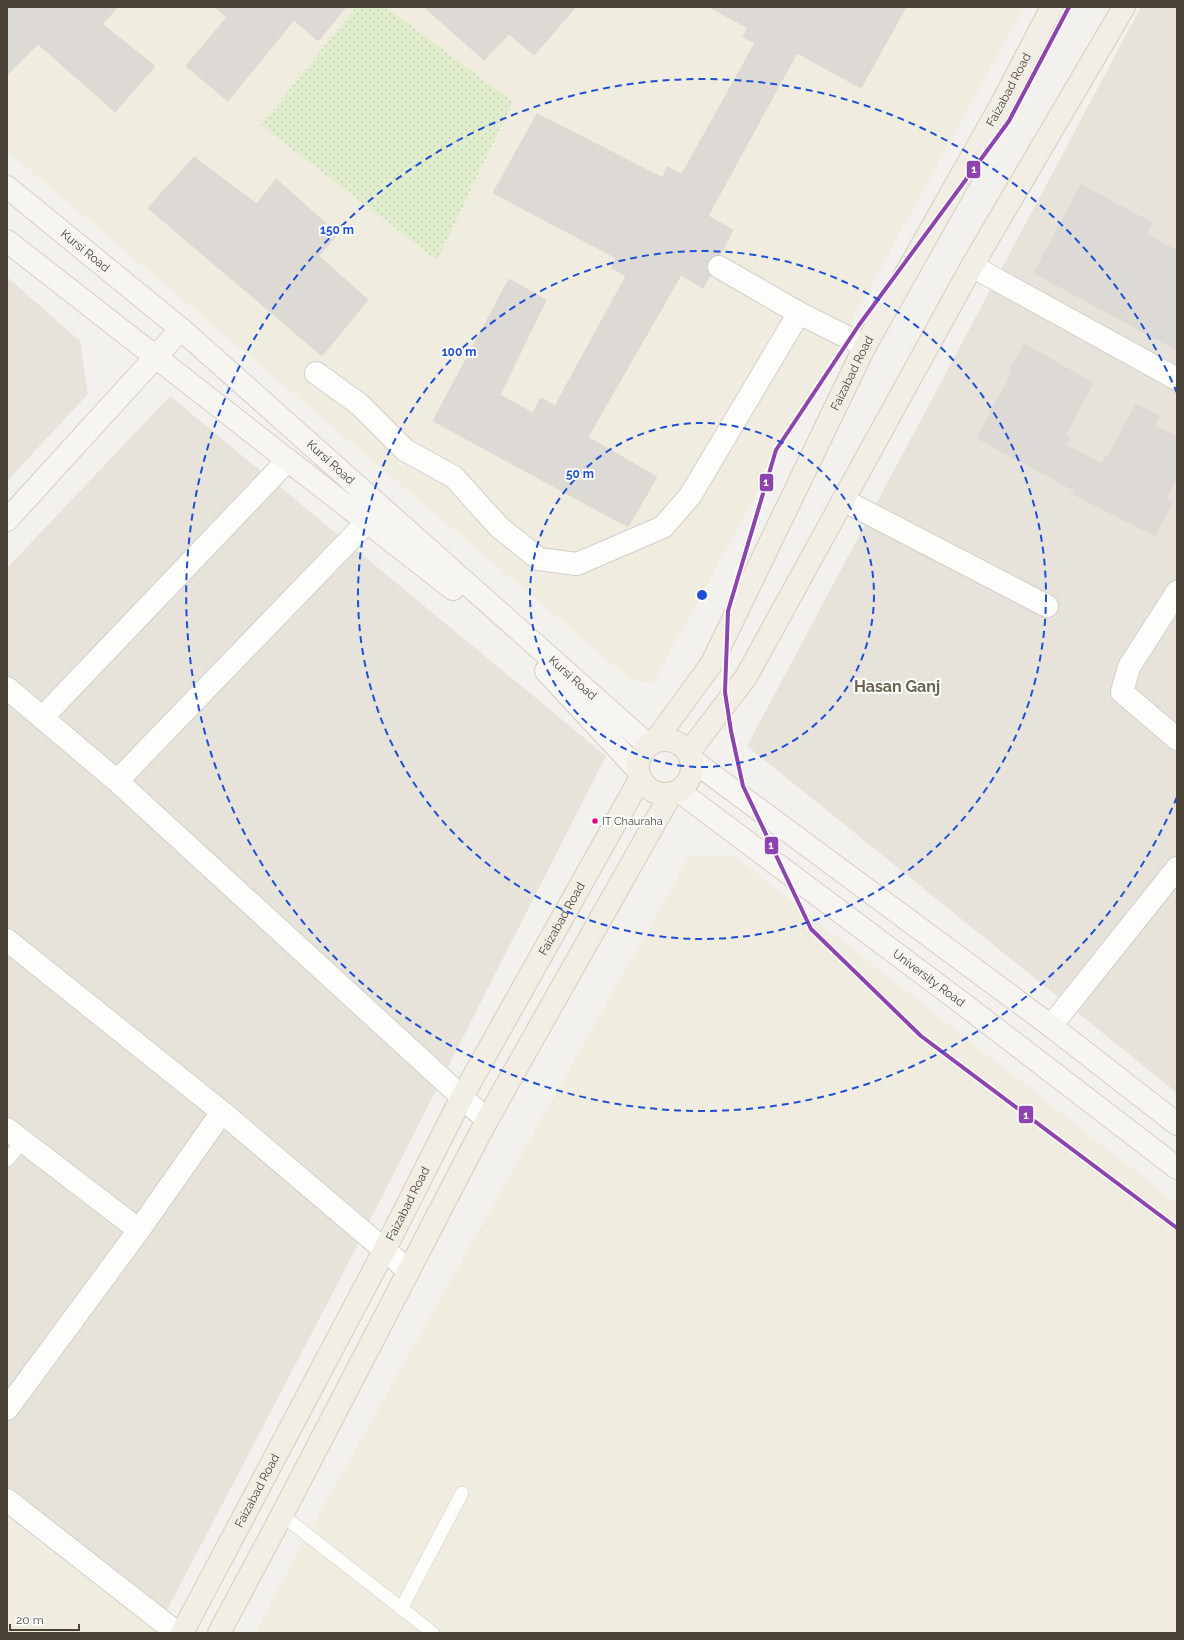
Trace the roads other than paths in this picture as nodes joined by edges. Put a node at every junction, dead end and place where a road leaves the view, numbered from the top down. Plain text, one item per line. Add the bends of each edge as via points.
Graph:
1 (1052, 7) edge
2 (1124, 7) edge
3 (7, 186) edge
4 (7, 241) edge
5 (972, 266) junction
6 (719, 267) dead end
7 (799, 313) junction
8 (181, 329) junction
9 (866, 346) junction
10 (156, 356) junction
11 (316, 373) dead end
12 (1177, 379) edge
13 (288, 460) junction
14 (843, 500) junction
15 (7, 520) edge
16 (367, 522) junction
17 (1177, 592) edge
18 (1047, 606) dead end
19 (7, 688) edge
20 (42, 718) junction
21 (1177, 739) edge
22 (652, 742) junction
23 (690, 756) junction
24 (639, 774) junction
25 (117, 781) junction
26 (675, 792) junction
27 (1177, 868) edge
28 (7, 940) edge
29 (1050, 1026) junction
30 (462, 1097) junction
31 (222, 1112) junction
32 (487, 1120) junction
33 (1177, 1124) edge
34 (15, 1135) edge
35 (7, 1160) edge
36 (1177, 1168) edge
37 (139, 1230) junction
38 (384, 1251) junction
39 (408, 1270) junction
40 (7, 1409) edge
41 (462, 1493) dead end
42 (7, 1500) edge
43 (282, 1515) junction
44 (401, 1609) junction
45 (177, 1633) edge
46 (182, 1633) edge
47 (219, 1633) edge
48 (433, 1633) edge

1 - 9 main road, Faizabad Road via 1001,105
2 - 5 main road
3 - 8 main road, Kursi Road
4 - 10 main road, Kursi Road
5 - 12 street
5 - 14 main road
6 - 7 street
7 - 9 street
7 - 11 street via 690,496 662,527 577,564 539,559 499,527 454,477 405,450 359,404
8 - 10 main road
8 - 22 main road, Kursi Road
9 - 22 main road, Faizabad Road via 712,663
10 - 13 main road, Kursi Road
10 - 15 main road
13 - 16 main road, Kursi Road
13 - 20 street
14 - 18 street
14 - 23 main road via 746,677
16 - 24 main road, Kursi Road via 519,641
16 - 25 street
17 - 21 street via 1129,667 1122,692
19 - 20 street
20 - 25 street
22 - 23 main road via 666,739 675,741
22 - 24 main road via 638,760
23 - 26 main road via 693,769 690,778
23 - 29 main road
24 - 26 main road via 653,792
24 - 30 main road, Faizabad Road
25 - 30 street
26 - 32 main road
26 - 36 main road, University Road via 973,1011
27 - 29 street
28 - 31 street
29 - 33 main road
30 - 32 street
30 - 38 main road, Faizabad Road
31 - 37 street
31 - 38 street
32 - 39 main road
34 - 35 lane
34 - 37 street
37 - 40 street
38 - 39 street
38 - 46 main road, Faizabad Road
39 - 43 main road
41 - 44 lane
42 - 45 street
43 - 44 lane
43 - 47 main road
44 - 48 lane

